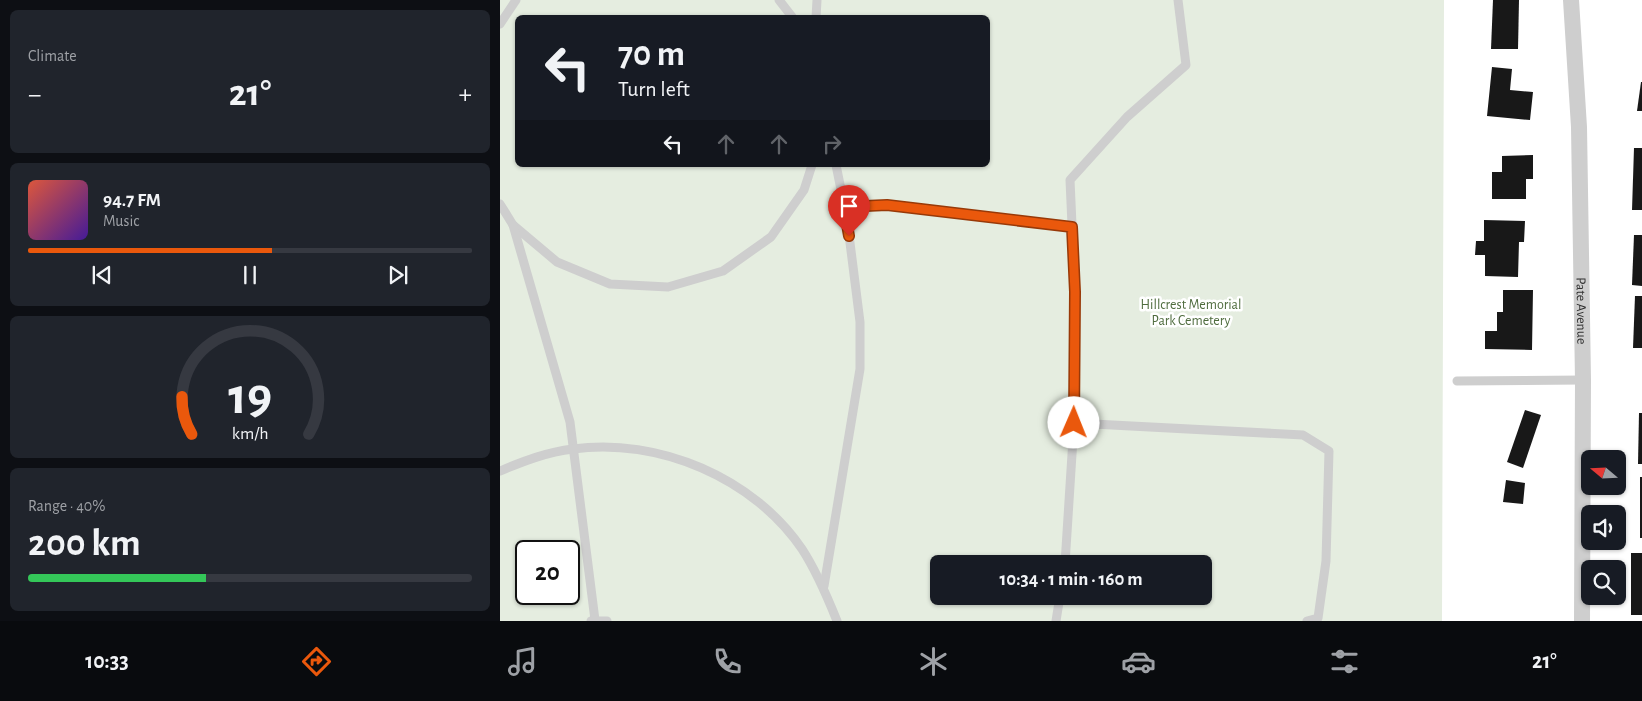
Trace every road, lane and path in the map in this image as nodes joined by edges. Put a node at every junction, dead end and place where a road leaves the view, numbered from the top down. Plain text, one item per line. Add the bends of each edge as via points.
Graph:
1 (516, 0) edge
2 (779, 0) edge
3 (817, 0) edge
4 (1178, 0) edge
5 (1571, 0) edge
6 (791, 15) edge
7 (816, 15) edge
8 (500, 24) edge
9 (811, 167) edge
10 (836, 167) edge
11 (500, 204) edge
12 (844, 207) junction
13 (514, 225) junction
14 (1072, 227) junction
15 (1583, 380) junction
16 (1457, 381) dead end
17 (1074, 423) junction
18 (573, 449) junction
19 (500, 471) edge
20 (1066, 555) edge
21 (824, 586) junction
22 (1059, 605) edge
23 (593, 620) edge
24 (608, 621) edge
25 (837, 621) edge
26 (1056, 621) edge
27 (1307, 621) edge
28 (1582, 621) edge

1 - 8 lane
2 - 6 lane
3 - 7 lane
4 - 14 lane via 1186,65 1127,117 1070,180
5 - 15 street, Pate Avenue via 1579,127
9 - 13 lane via 804,190 771,237 723,271 668,287 610,284 557,262
10 - 12 lane
11 - 13 lane
12 - 14 lane via 887,205
12 - 21 lane via 860,322 860,369
13 - 18 lane via 570,422
14 - 17 lane
15 - 16 lane
15 - 28 street, Pate Avenue
17 - 20 lane
17 - 27 lane via 1303,435 1329,451 1326,561 1318,618
18 - 19 lane via 532,458
18 - 21 lane via 617,447 660,453 701,467 739,488 773,515 802,548
18 - 23 lane
21 - 25 lane
22 - 26 lane
23 - 24 lane

